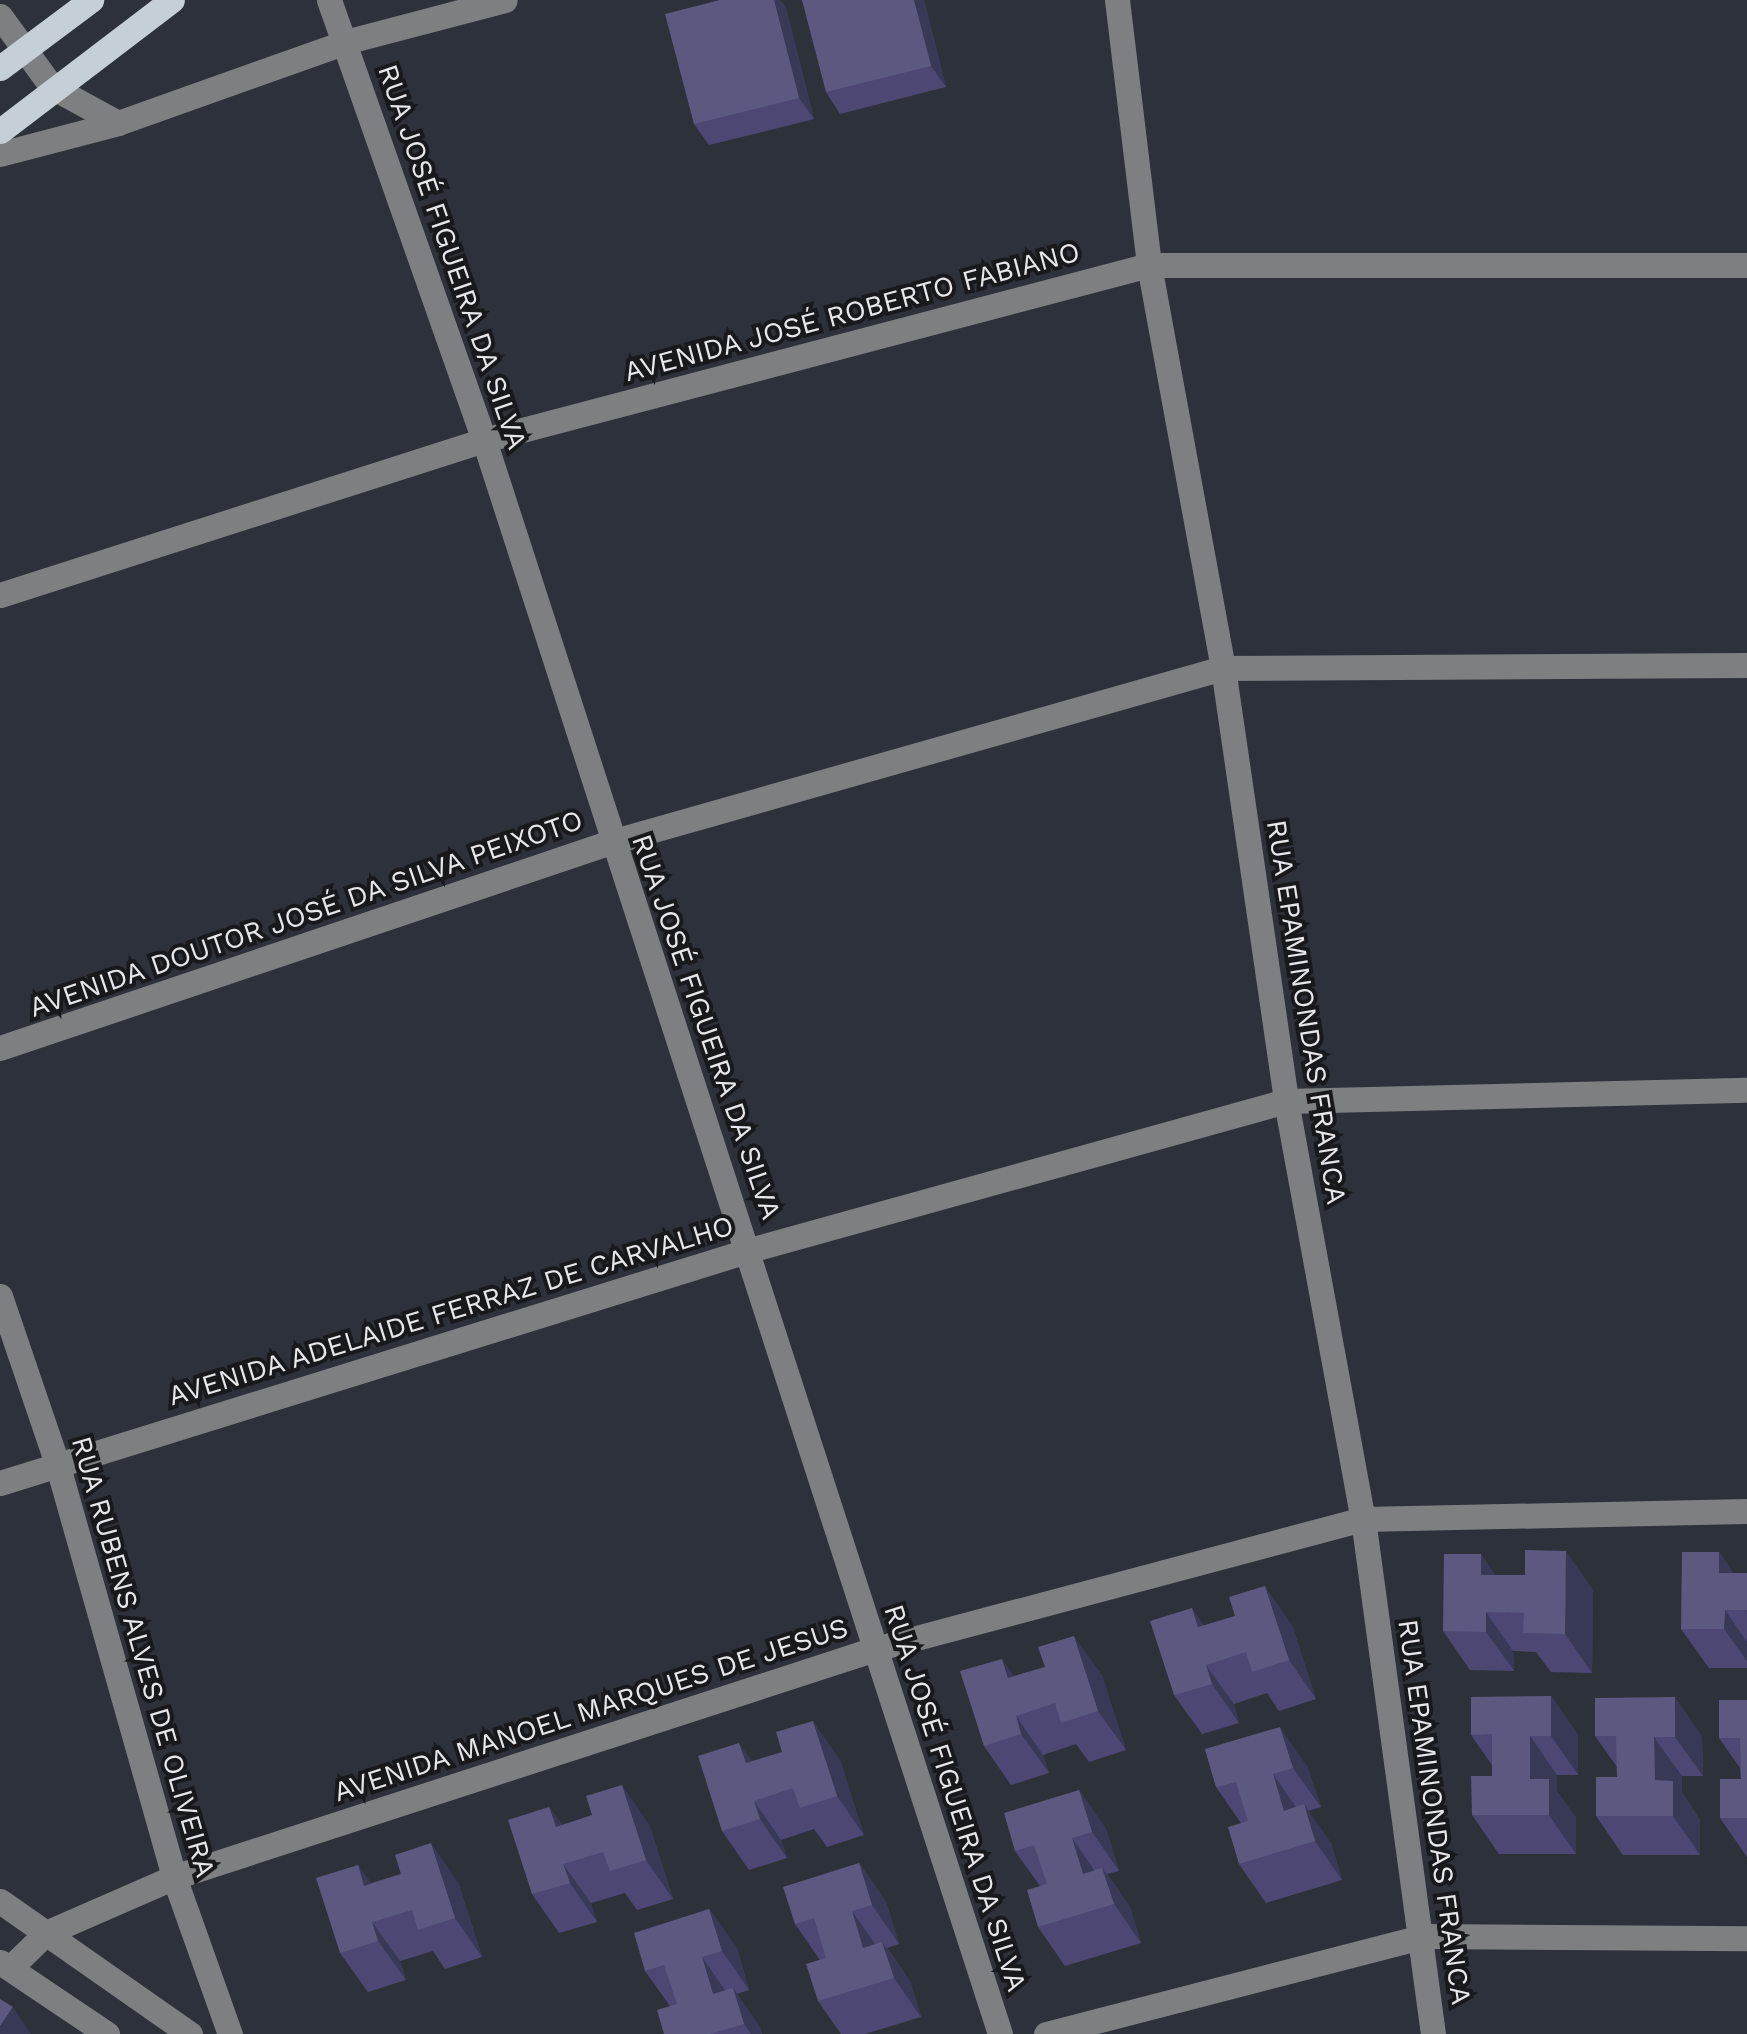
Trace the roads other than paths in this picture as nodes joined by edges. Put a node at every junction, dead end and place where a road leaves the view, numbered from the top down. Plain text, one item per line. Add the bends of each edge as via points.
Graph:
1 (91, 0) edge
2 (172, 0) edge
3 (329, 0) edge
4 (505, 0) edge
5 (1117, 0) edge
6 (0, 16) edge
7 (345, 42) junction
8 (24, 49) junction
9 (0, 68) edge
10 (52, 88) junction
11 (118, 123) junction
12 (0, 131) edge
13 (0, 154) edge
14 (1149, 265) junction
15 (1747, 265) edge
16 (484, 440) junction
17 (0, 595) edge
18 (1747, 666) edge
19 (1223, 668) junction
20 (611, 842) junction
21 (0, 1048) edge
22 (1747, 1090) edge
23 (1286, 1102) junction
24 (750, 1250) junction
25 (0, 1296) edge
26 (57, 1463) junction
27 (0, 1483) edge
28 (1747, 1511) edge
29 (1363, 1519) junction
30 (876, 1650) junction
31 (174, 1877) junction
32 (0, 1901) edge
33 (46, 1933) junction
34 (1424, 1936) junction
35 (1747, 1938) edge
36 (5, 1965) edge
37 (107, 2034) edge
38 (190, 2034) edge
39 (230, 2034) edge
40 (1000, 2034) edge
41 (1046, 2034) edge
42 (1432, 2034) edge

1 - 8 main road
2 - 10 main road
3 - 7 street, RUA JOSÉ FIGUEIRA DA SILVA
4 - 7 street
5 - 14 street, RUA EPAMINONDAS FRANCA
6 - 8 street
7 - 11 street
7 - 16 street, RUA JOSÉ FIGUEIRA DA SILVA
8 - 9 main road
8 - 10 street
10 - 11 street
10 - 12 main road
11 - 13 street
14 - 15 street, AVENIDA JOSÉ ROBERTO FABIANO
14 - 16 street, AVENIDA JOSÉ ROBERTO FABIANO
14 - 19 street, RUA EPAMINONDAS FRANCA
16 - 17 street, AVENIDA JOSÉ ROBERTO FABIANO
16 - 20 street, RUA JOSÉ FIGUEIRA DA SILVA
18 - 19 street, AVENIDA DOUTOR JOSÉ DA SILVA PEIXOTO
19 - 20 street, AVENIDA DOUTOR JOSÉ DA SILVA PEIXOTO
19 - 23 street, RUA EPAMINONDAS FRANCA
20 - 21 street, AVENIDA DOUTOR JOSÉ DA SILVA PEIXOTO
20 - 24 street, RUA JOSÉ FIGUEIRA DA SILVA
22 - 23 street, AVENIDA ADELAIDE FERRAZ DE CARVALHO
23 - 24 street, AVENIDA ADELAIDE FERRAZ DE CARVALHO
23 - 29 street, RUA EPAMINONDAS FRANCA
24 - 26 street, AVENIDA ADELAIDE FERRAZ DE CARVALHO
24 - 30 street, RUA JOSÉ FIGUEIRA DA SILVA
25 - 26 street, RUA RUBENS ALVES DE OLIVEIRA
26 - 27 street, AVENIDA ADELAIDE FERRAZ DE CARVALHO
26 - 31 street, RUA RUBENS ALVES DE OLIVEIRA
28 - 29 street, AVENIDA MANOEL MARQUES DE JESUS
29 - 30 street, AVENIDA MANOEL MARQUES DE JESUS
29 - 34 street, RUA EPAMINONDAS FRANCA
30 - 31 street, AVENIDA MANOEL MARQUES DE JESUS
30 - 40 street, RUA JOSÉ FIGUEIRA DA SILVA
31 - 33 street, AVENIDA MANOEL MARQUES DE JESUS
31 - 39 street, RUA RUBENS ALVES DE OLIVEIRA
32 - 33 street
33 - 36 street, AVENIDA MANOEL MARQUES DE JESUS
33 - 38 street
34 - 35 street
34 - 41 street
34 - 42 street, RUA EPAMINONDAS FRANCA
36 - 37 street

